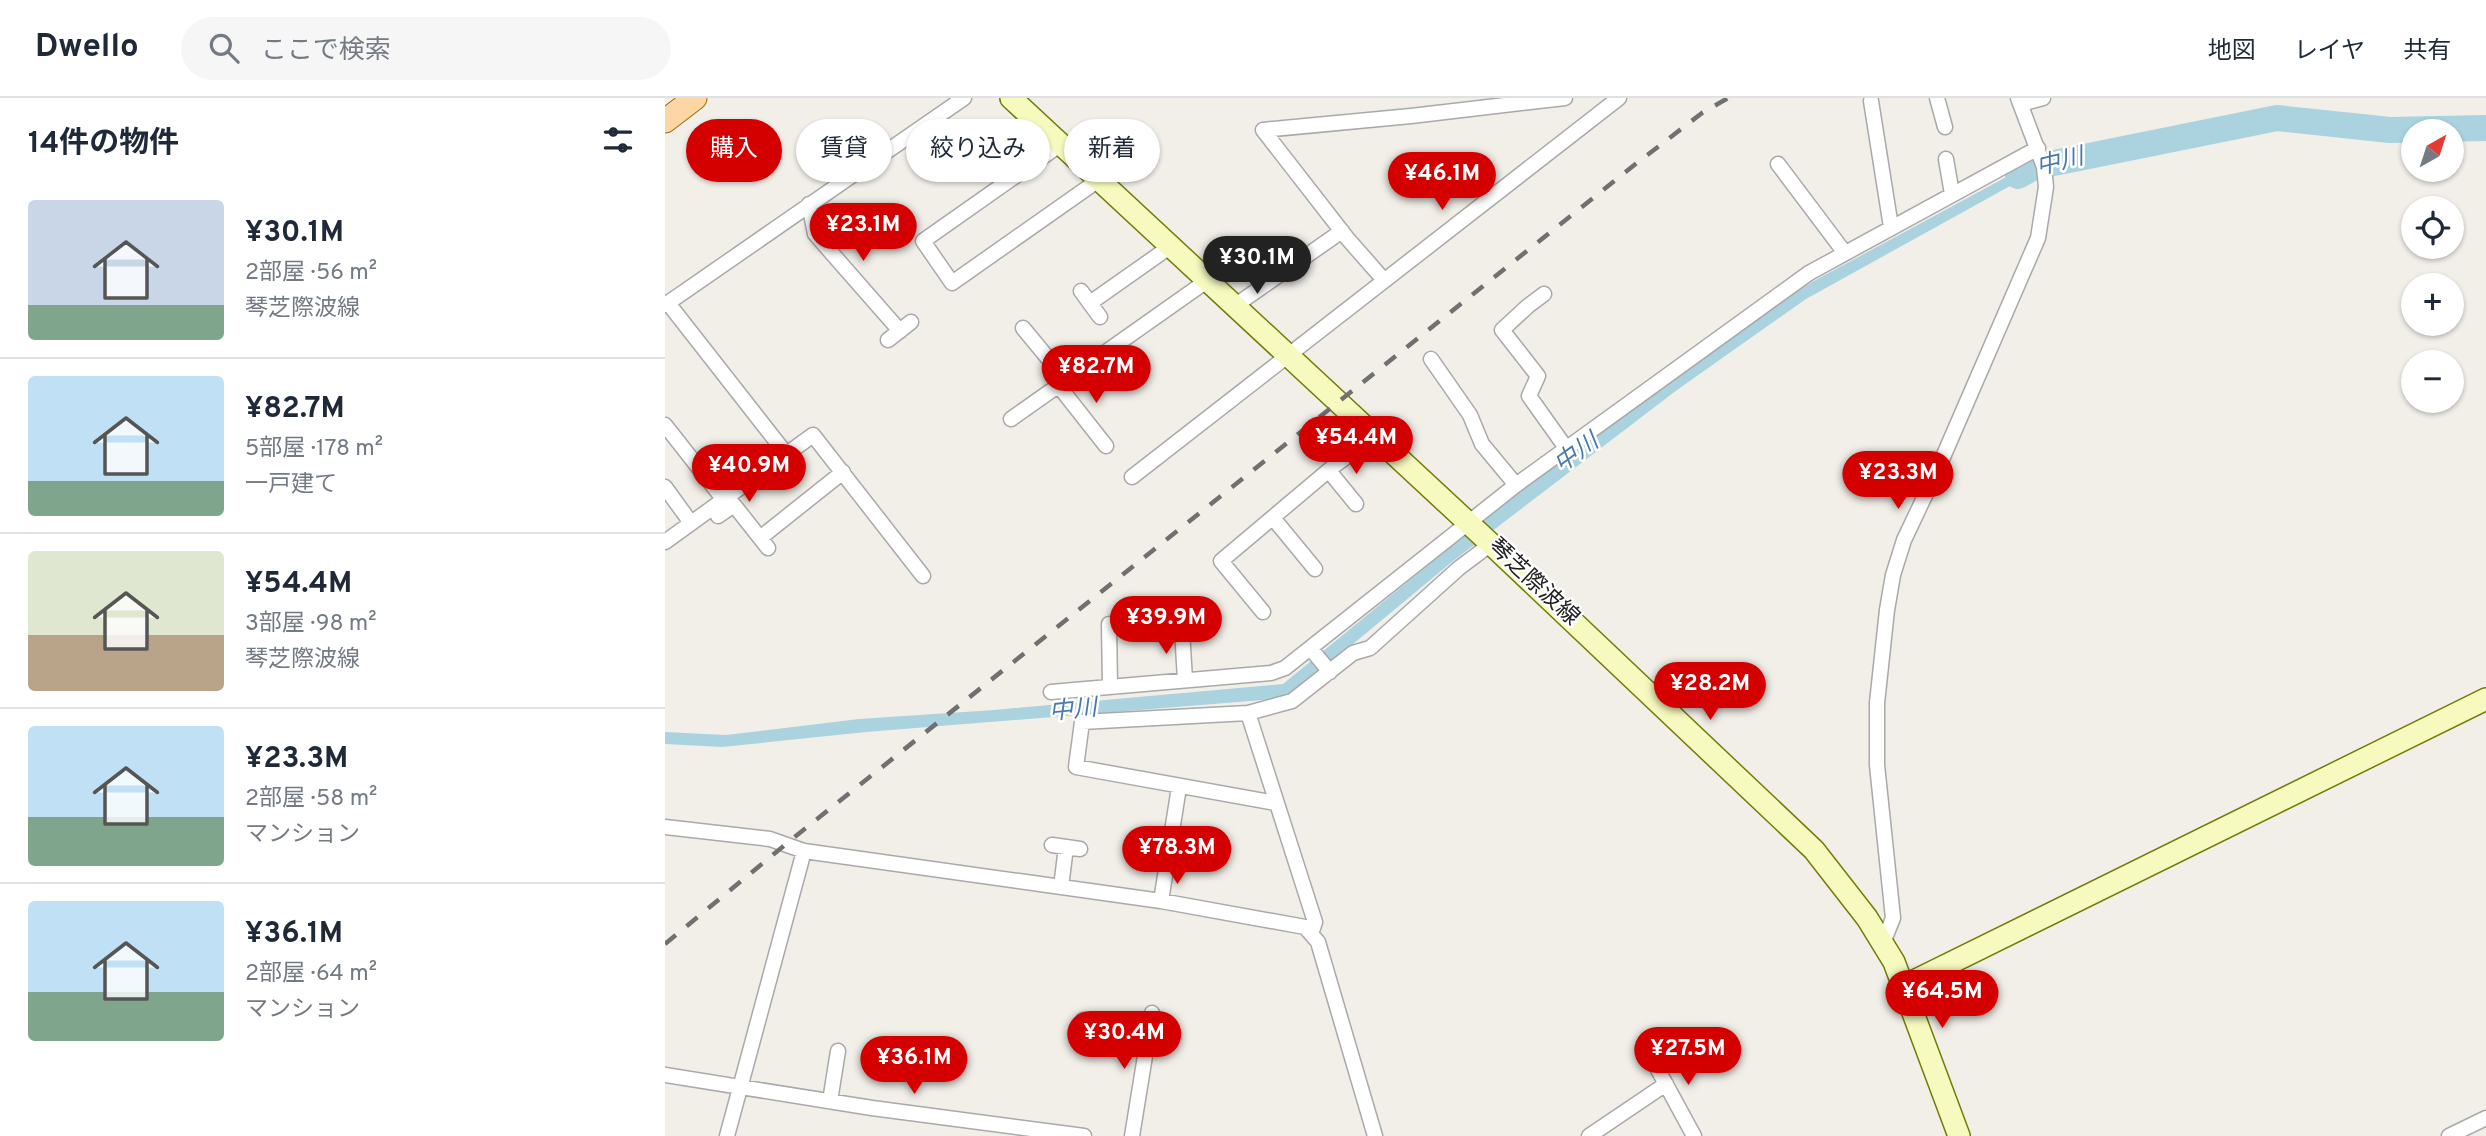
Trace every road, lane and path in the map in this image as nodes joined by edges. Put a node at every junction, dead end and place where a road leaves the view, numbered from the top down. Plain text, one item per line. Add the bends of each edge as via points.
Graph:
1 (695, 98) edge
2 (964, 98) edge
3 (1011, 98) edge
4 (1565, 98) edge
5 (1619, 98) edge
6 (1937, 98) edge
7 (2043, 98) edge
8 (1871, 101) dead end
9 (2019, 101) edge
10 (665, 121) edge
11 (1945, 127) dead end
12 (1062, 144) joint
13 (2038, 148) junction
14 (1946, 159) dead end
15 (1778, 164) dead end
16 (1096, 182) edge
17 (1103, 182) edge
18 (1951, 194) junction
19 (809, 204) junction
20 (1891, 227) junction
21 (1342, 231) junction
22 (1171, 246) junction
23 (1845, 253) junction
24 (1209, 279) junction
25 (1383, 279) junction
26 (1081, 291) dead end
27 (1544, 294) dead end
28 (1090, 303) junction
29 (666, 304) edge
30 (1236, 305) junction
31 (1100, 317) dead end
32 (1023, 328) dead end
33 (900, 331) dead end
34 (1290, 356) junction
35 (1431, 359) dead end
36 (1062, 383) junction
37 (1011, 419) dead end
38 (665, 425) edge
39 (1375, 436) junction
40 (1106, 446) dead end
41 (1566, 448) junction
42 (787, 455) junction
43 (1329, 471) junction
44 (843, 472) junction
45 (1132, 477) dead end
46 (1516, 485) junction
47 (665, 487) edge
48 (725, 500) junction
49 (1356, 504) dead end
50 (1273, 518) junction
51 (691, 523) junction
52 (1470, 524) junction
53 (665, 542) edge
54 (1490, 542) junction
55 (665, 553) edge
56 (1315, 569) dead end
57 (923, 576) dead end
58 (1263, 612) dead end
59 (1109, 624) dead end
60 (1182, 630) dead end
61 (1313, 651) junction
62 (1329, 670) junction
63 (1185, 680) junction
64 (1110, 687) junction
65 (1051, 692) dead end
66 (2486, 699) edge
67 (1248, 713) junction
68 (1179, 787) junction
69 (1275, 803) junction
70 (665, 827) edge
71 (1066, 847) dead end
72 (804, 851) junction
73 (1061, 887) junction
74 (1161, 901) junction
75 (1311, 934) junction
76 (1883, 943) junction
77 (1903, 986) junction
78 (1151, 1013) dead end
79 (1083, 1020) dead end
80 (1148, 1030) junction
81 (838, 1051) dead end
82 (1650, 1055) dead end
83 (665, 1075) edge
84 (1666, 1084) junction
85 (740, 1086) junction
86 (830, 1101) junction
87 (2486, 1118) edge
88 (994, 1130) edge
89 (727, 1136) edge
90 (1084, 1136) edge
91 (1132, 1136) edge
92 (1375, 1136) edge
93 (1589, 1136) edge
94 (1694, 1136) edge
95 (1959, 1136) edge
96 (2449, 1136) edge

1 - 10 main road
2 - 19 street
3 - 12 main road, 琴芝際波線
4 - 21 street via 1263,130
5 - 25 street
6 - 11 street
7 - 9 street
8 - 20 street
9 - 13 street
12 - 16 street via 923,241 952,283
13 - 18 street
13 - 76 street via 2046,187 2038,238 1893,575 1877,704 1877,765 1892,918
14 - 18 street
15 - 23 street
17 - 22 main road, 琴芝際波線
18 - 20 street
19 - 29 street
19 - 33 street via 815,234
20 - 23 street
21 - 25 street
21 - 30 street
22 - 24 main road, 琴芝際波線
22 - 28 street
23 - 41 street via 1786,289
24 - 30 main road, 琴芝際波線
24 - 36 street
25 - 34 street
26 - 28 street
27 - 41 street via 1503,330 1538,376 1529,396
28 - 31 street
29 - 42 street
30 - 34 main road, 琴芝際波線
32 - 36 street
34 - 39 main road, 琴芝際波線
34 - 45 street
35 - 46 street via 1470,415 1482,444
36 - 37 street
36 - 40 street
38 - 48 street
39 - 43 street
39 - 52 main road, 琴芝際波線
41 - 46 street
42 - 44 street via 813,435
42 - 48 street
43 - 49 street
43 - 50 street
44 - 55 street via 764,543 734,505
44 - 57 street
46 - 52 street
47 - 51 street
48 - 51 street
50 - 56 street
50 - 58 street via 1221,561
51 - 53 street
52 - 54 main road, 琴芝際波線
52 - 61 street
54 - 62 street via 1370,648 1353,653
54 - 76 main road, 琴芝際波線 via 1814,850
59 - 64 street
60 - 63 street
61 - 62 street
61 - 63 street via 1271,673
62 - 67 street via 1292,701
63 - 64 street
64 - 65 street
66 - 77 main road
67 - 68 street via 1082,722 1076,767
67 - 69 street
68 - 69 street
68 - 74 street
69 - 75 street via 1315,922
70 - 72 street via 770,839
71 - 73 street
72 - 73 street
72 - 85 street
73 - 74 street
74 - 75 street via 1305,928
75 - 92 street via 1318,942
76 - 77 main road, 琴芝際波線
77 - 95 main road, 琴芝際波線
78 - 80 street
79 - 80 street
80 - 91 street
81 - 86 street
82 - 84 street
83 - 85 street
84 - 93 street
84 - 94 street
85 - 86 street
85 - 89 street
86 - 88 street
87 - 96 street
88 - 90 street

